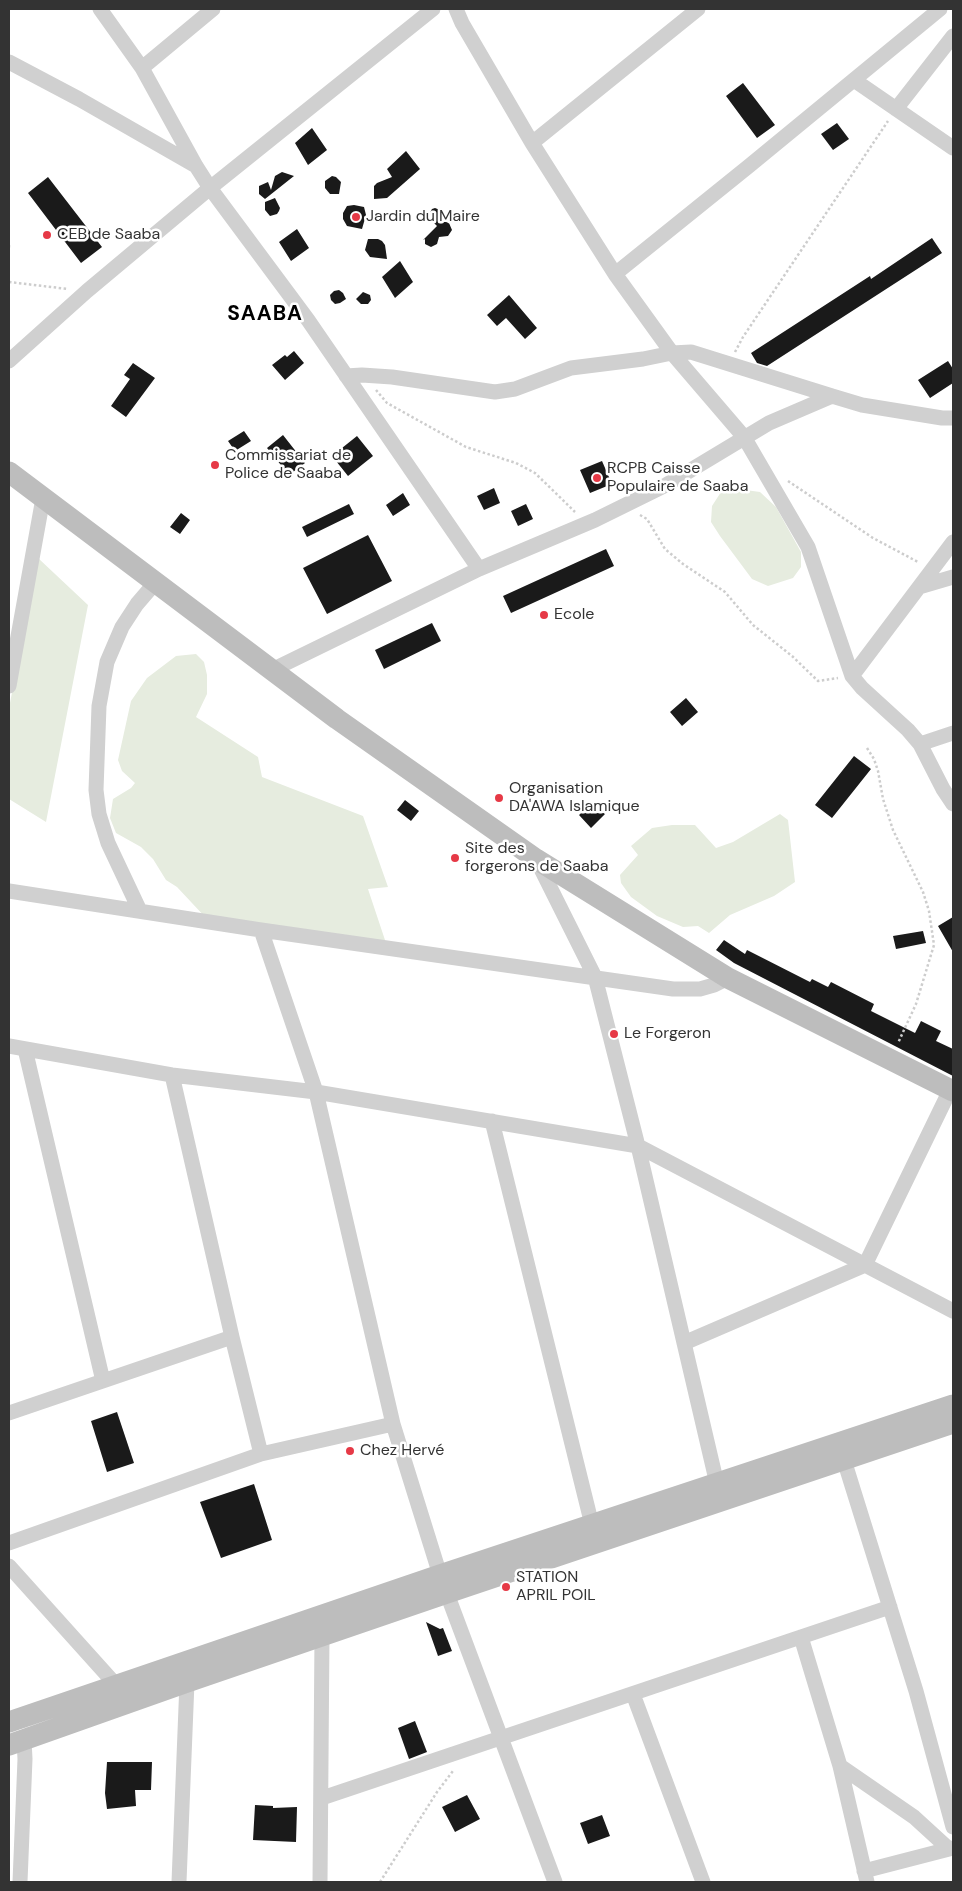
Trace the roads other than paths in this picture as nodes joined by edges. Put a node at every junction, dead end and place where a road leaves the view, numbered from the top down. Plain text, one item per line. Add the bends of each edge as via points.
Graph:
1 (100, 9) edge
2 (213, 9) edge
3 (433, 9) edge
4 (456, 9) edge
5 (698, 9) edge
6 (940, 9) edge
7 (953, 36) edge
8 (9, 62) edge
9 (142, 68) junction
10 (854, 80) junction
11 (896, 109) junction
12 (532, 143) junction
13 (953, 148) edge
14 (196, 166) junction
15 (210, 188) junction
16 (615, 274) junction
17 (672, 353) junction
18 (9, 361) edge
19 (346, 376) junction
20 (832, 396) junction
21 (953, 418) edge
22 (744, 437) junction
23 (9, 472) edge
24 (43, 498) junction
25 (953, 542) edge
26 (479, 569) junction
27 (953, 577) edge
28 (155, 583) junction
29 (920, 586) junction
30 (272, 670) junction
31 (852, 676) junction
32 (9, 686) edge
33 (953, 733) edge
34 (920, 744) junction
35 (953, 804) edge
36 (536, 859) junction
37 (9, 891) edge
38 (140, 911) junction
39 (261, 930) junction
40 (595, 978) junction
41 (728, 978) junction
42 (9, 1046) edge
43 (25, 1049) junction
44 (172, 1075) junction
45 (952, 1090) edge
46 (316, 1092) junction
47 (492, 1121) junction
48 (638, 1146) junction
49 (865, 1265) junction
50 (953, 1310) edge
51 (232, 1337) junction
52 (684, 1343) junction
53 (103, 1381) junction
54 (953, 1405) edge
55 (9, 1413) edge
56 (953, 1423) edge
57 (393, 1424) junction
58 (261, 1454) junction
59 (844, 1460) junction
60 (717, 1484) junction
61 (592, 1525) junction
62 (9, 1543) edge
63 (9, 1566) edge
64 (444, 1584) junction
65 (890, 1607) junction
66 (322, 1636) junction
67 (801, 1637) junction
68 (188, 1682) junction
69 (116, 1684) junction
70 (633, 1694) junction
71 (9, 1722) edge
72 (501, 1737) junction
73 (16, 1743) edge
74 (840, 1766) junction
75 (322, 1798) junction
76 (953, 1826) edge
77 (15, 1837) edge
78 (951, 1849) edge
79 (865, 1877) edge
80 (20, 1882) edge
81 (179, 1882) edge
82 (320, 1882) edge
83 (552, 1882) edge
84 (703, 1882) edge

1 - 9 street
2 - 9 street
3 - 15 street
4 - 12 street
5 - 12 street
6 - 10 street
7 - 11 street
8 - 14 street
9 - 14 street
10 - 11 street
10 - 16 street
11 - 13 street
12 - 16 street
14 - 15 street
15 - 18 street
15 - 19 street
16 - 17 street
17 - 19 street via 643,360 571,368 516,389 496,392 362,374
17 - 20 street via 691,352
17 - 22 street
19 - 26 street
20 - 21 street via 862,405
20 - 22 street
22 - 26 street via 666,485
22 - 31 street via 808,547
23 - 24 street
24 - 28 street
24 - 32 street
25 - 29 street
26 - 30 street
27 - 29 street
28 - 30 street
28 - 38 street via 122,627 107,662 99,706 96,790 99,814 108,843
29 - 31 street
30 - 36 street
31 - 34 street
33 - 34 street
34 - 35 street
36 - 40 street
36 - 41 street
37 - 38 street
38 - 39 street
39 - 40 street
39 - 46 street
40 - 41 street via 673,989 700,989
40 - 48 street
41 - 45 street
42 - 43 street
43 - 44 street
43 - 53 street
44 - 46 street
44 - 51 street
45 - 49 street
46 - 47 street
46 - 57 street
47 - 48 street
47 - 61 street
48 - 49 street
48 - 52 street
49 - 50 street
49 - 52 street
51 - 53 street
51 - 58 street
52 - 60 street
53 - 55 street
54 - 60 street
56 - 59 street
57 - 58 street
57 - 64 street
58 - 62 street
59 - 64 street
59 - 65 street
60 - 61 street
61 - 64 street
63 - 69 street
64 - 66 street
64 - 69 street
64 - 72 street
65 - 67 street
65 - 76 street
66 - 68 street
66 - 75 street
67 - 70 street
67 - 74 street
68 - 73 street
68 - 81 street
69 - 71 street
70 - 72 street
70 - 84 street
72 - 75 street
72 - 83 street
73 - 77 street via 25,1759
74 - 78 street via 914,1817
74 - 79 street
75 - 82 street
77 - 80 street
78 - 79 street

